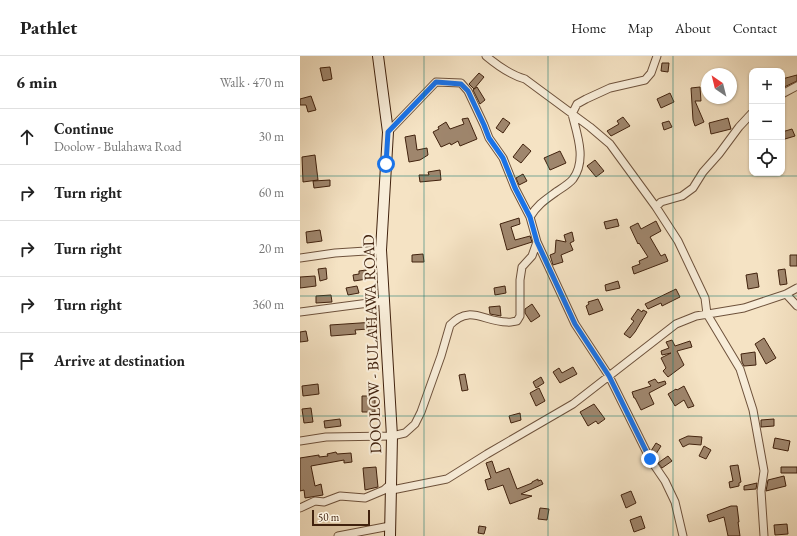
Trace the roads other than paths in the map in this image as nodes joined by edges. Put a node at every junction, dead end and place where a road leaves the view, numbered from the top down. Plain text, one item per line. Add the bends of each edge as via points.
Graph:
1 (378, 56) edge
2 (486, 56) edge
3 (657, 56) edge
4 (797, 86) edge
5 (785, 92) edge
6 (572, 114) junction
7 (749, 117) edge
8 (388, 132) junction
9 (656, 207) junction
10 (530, 217) junction
11 (537, 242) junction
12 (381, 250) junction
13 (300, 258) edge
14 (797, 288) edge
15 (786, 294) junction
16 (384, 301) junction
17 (797, 306) edge
18 (300, 312) edge
19 (707, 314) junction
20 (609, 376) junction
21 (392, 436) junction
22 (300, 441) edge
23 (392, 487) junction
24 (300, 508) edge
25 (390, 531) edge
26 (338, 536) edge
27 (683, 536) edge
28 (764, 536) edge

1 - 8 main road, DOOLOW - BULAHAWA ROAD
2 - 6 street via 516,77 525,79
3 - 6 street via 651,73 645,80 610,88 586,98 577,104
4 - 5 street
6 - 9 street via 610,144
6 - 10 street via 580,141 578,171 572,180 536,208
7 - 9 street via 703,172 693,188 682,196 661,202
8 - 10 street via 436,82 461,84 468,91 489,138 503,158
8 - 12 main road, DOOLOW - BULAHAWA ROAD
9 - 19 street via 678,241 705,298
10 - 11 street
11 - 20 street via 575,324
11 - 21 street via 532,256 522,267 520,316 517,321 507,322 476,315 464,315 456,319 450,325 429,391 415,424 405,433
12 - 13 street
12 - 16 main road, DOOLOW - BULAHAWA ROAD
14 - 15 street
15 - 17 street
15 - 19 street via 744,308
16 - 18 street
16 - 21 main road, DOOLOW - BULAHAWA ROAD
19 - 20 street via 676,324
19 - 28 street via 740,369 753,410 764,471 760,491
20 - 23 street via 573,404 447,479
20 - 27 street via 650,459 675,502
21 - 22 street via 326,437
21 - 23 main road, DOOLOW - BULAHAWA ROAD
23 - 24 street via 365,498 340,496 324,502 315,501
23 - 25 main road, DOOLOW - BULAHAWA ROAD
25 - 26 street

